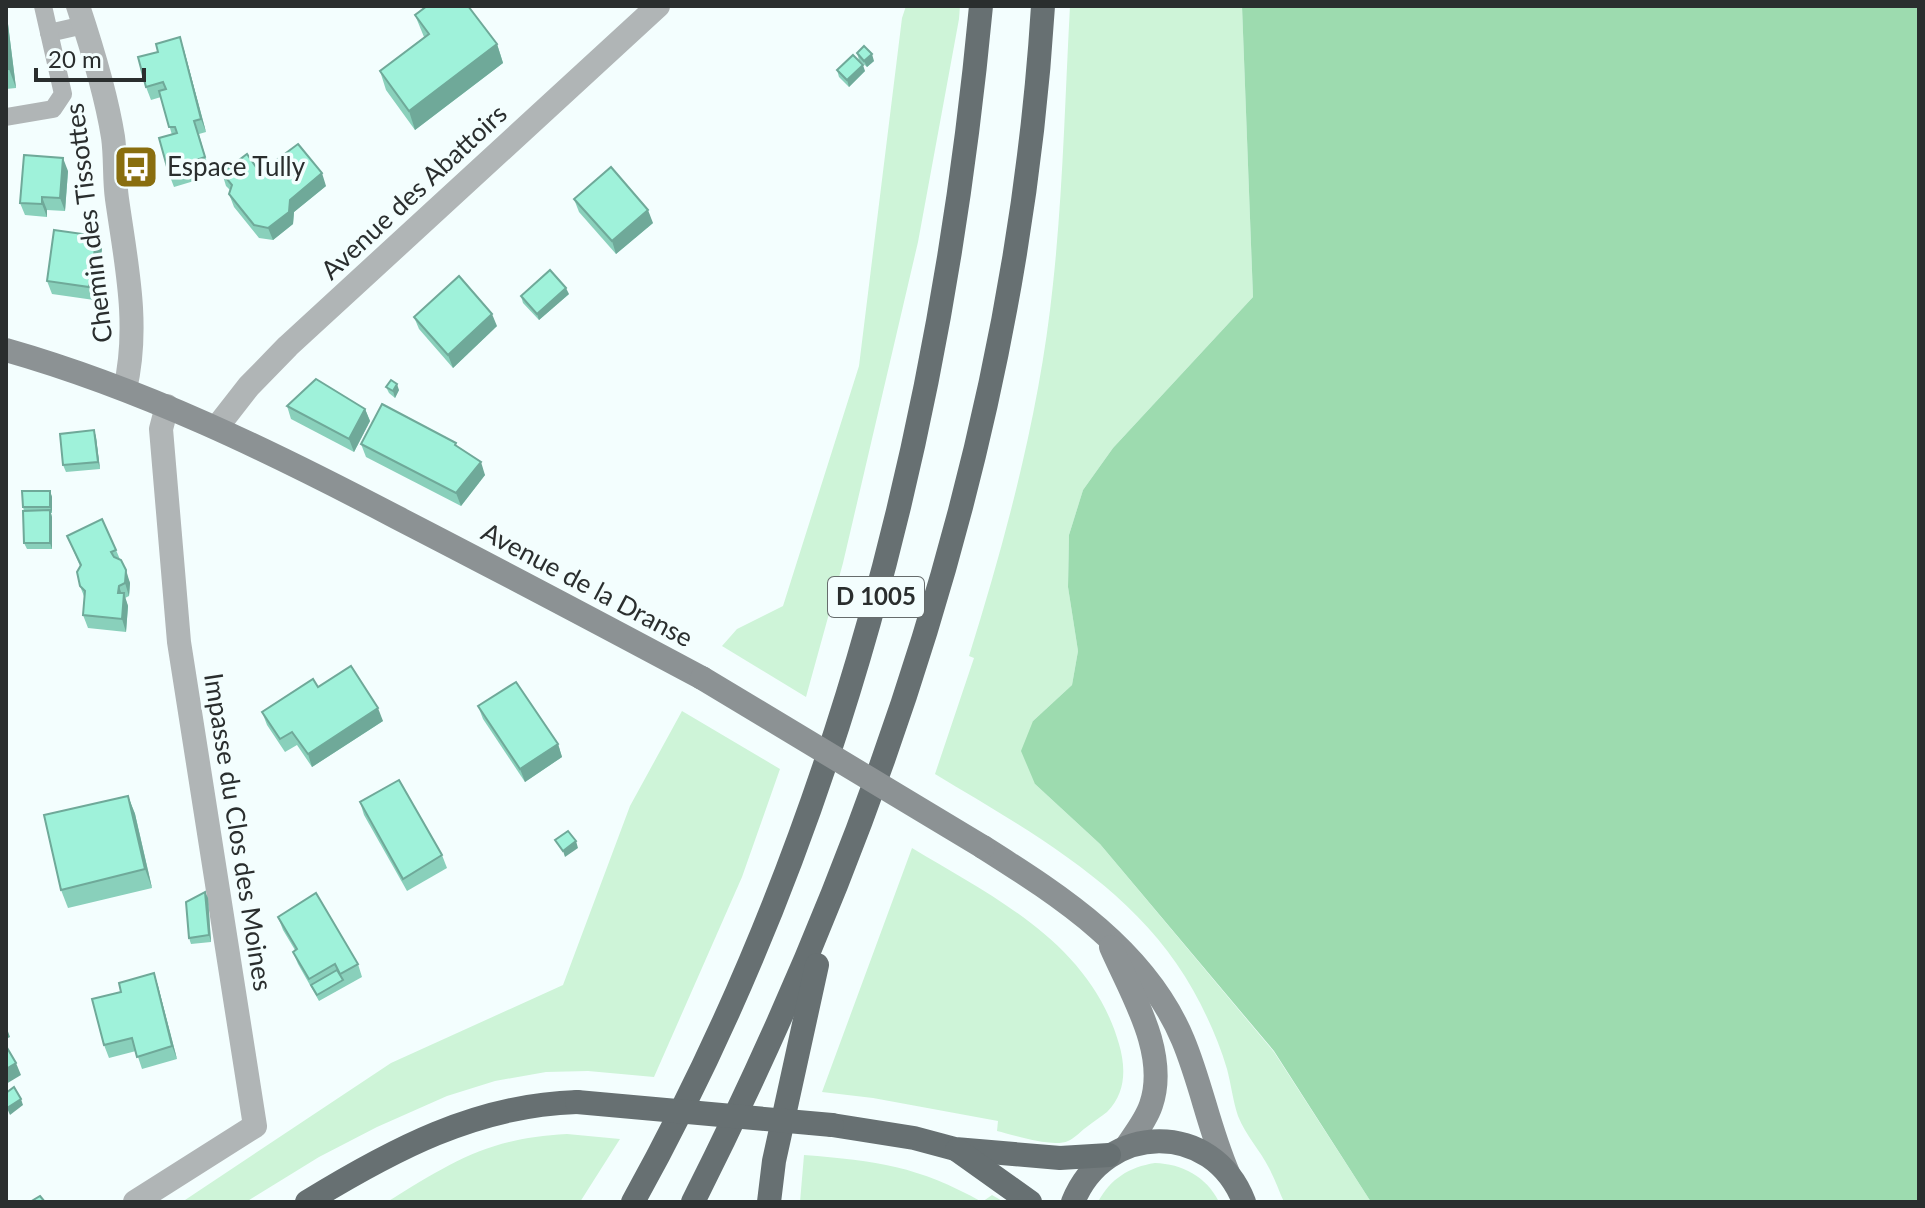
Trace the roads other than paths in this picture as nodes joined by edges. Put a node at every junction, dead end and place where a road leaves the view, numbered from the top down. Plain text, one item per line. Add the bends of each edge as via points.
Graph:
1 (43, 6) edge
2 (658, 6) edge
3 (981, 6) edge
4 (1043, 6) edge
5 (81, 16) edge
6 (49, 33) junction
7 (6, 117) edge
8 (6, 350) edge
9 (125, 389) junction
10 (167, 406) junction
11 (217, 427) junction
12 (831, 900) junction
13 (1107, 937) junction
14 (955, 1149) junction
15 (1118, 1151) junction
16 (1228, 1173) junction
17 (135, 1202) edge
18 (307, 1202) edge
19 (633, 1202) edge
20 (693, 1202) edge
21 (769, 1202) edge
22 (1030, 1202) edge
23 (1073, 1202) edge
24 (1244, 1202) edge

1 - 6 lane
2 - 11 street, Avenue des Abattoirs via 288,346
3 - 19 highway, D 1005 via 957,216 933,355 848,699 766,924 715,1043
4 - 12 highway, D 1005 via 1016,250 984,417 959,521 906,692
5 - 6 lane
5 - 9 street, Chemin des Tissottes via 112,134 131,299 132,349
6 - 7 lane via 62,86 59,103 53,109
8 - 9 main road, Avenue de la Dranse
9 - 10 main road, Avenue de la Dranse
10 - 11 main road, Avenue de la Dranse
10 - 17 street, Impasse du Clos des Moines via 161,429 179,642 255,1126
11 - 13 main road, Avenue de la Dranse, bridge via 702,678 983,847 1063,899
12 - 20 highway, D 1005 via 783,1017
12 - 21 highway
13 - 15 main road, Avenue de la Dranse via 1156,1067 1151,1106
13 - 16 main road, Avenue de la Dranse via 1145,973 1167,1007
14 - 15 highway via 1060,1158
14 - 18 highway, bridge via 832,1125 577,1102 524,1106 451,1126
14 - 22 highway
15 - 16 main road via 1153,1141 1181,1143
15 - 23 main road via 1088,1175
16 - 24 main road

